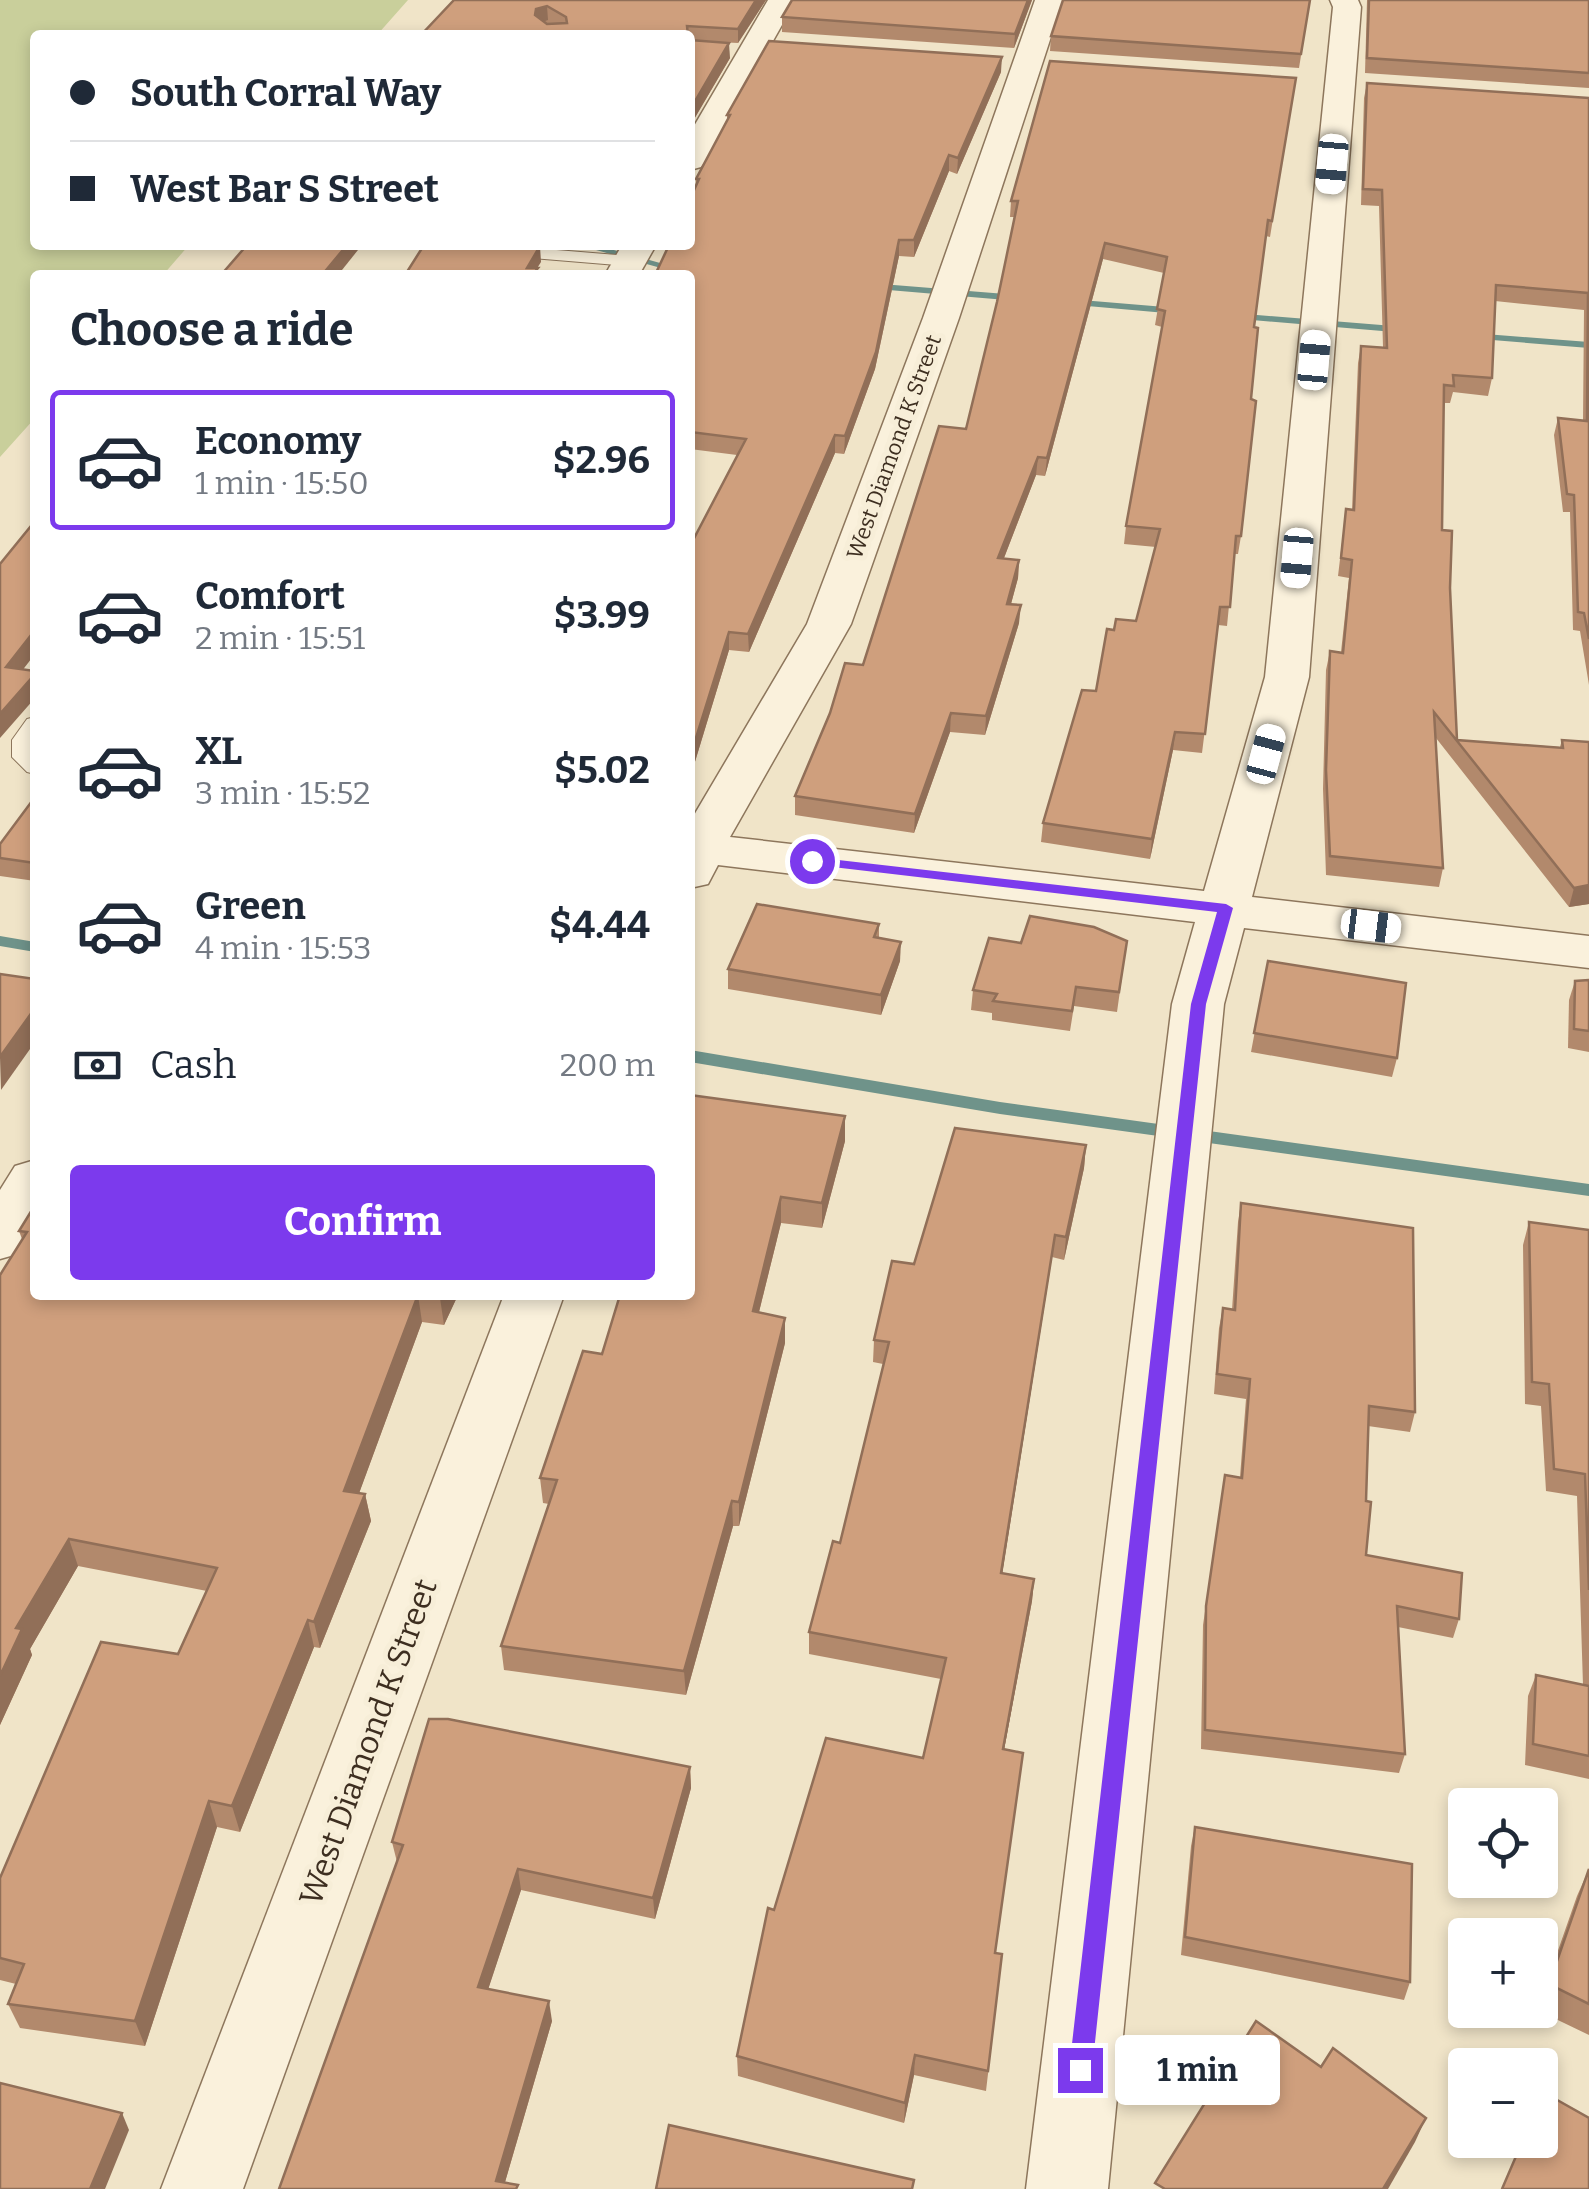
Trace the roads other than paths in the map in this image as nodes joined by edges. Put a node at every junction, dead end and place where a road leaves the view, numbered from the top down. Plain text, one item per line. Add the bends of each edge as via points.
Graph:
1 (782, 0) edge
2 (1049, 0) edge
3 (1344, 0) edge
4 (798, 46) edge
5 (751, 49) junction
6 (991, 58) edge
7 (1040, 62) junction
8 (695, 151) edge
9 (500, 250) edge
10 (630, 260) edge
11 (30, 731) edge
12 (30, 762) edge
13 (695, 853) edge
14 (695, 856) edge
15 (1226, 908) junction
16 (1589, 952) edge
17 (30, 1188) edge
18 (0, 1238) edge
19 (532, 1300) edge
20 (202, 2189) edge
21 (1067, 2189) edge

1 - 5 street
2 - 7 street, West Diamond K Street
3 - 15 street via 1345,85 1287,677
4 - 5 street
5 - 8 street
6 - 7 street
7 - 13 street, West Diamond K Street via 829,624
9 - 10 lane
11 - 12 lane via 24,756
14 - 15 street
15 - 16 street
15 - 21 street via 1198,1004
17 - 18 street
19 - 20 street, West Diamond K Street

